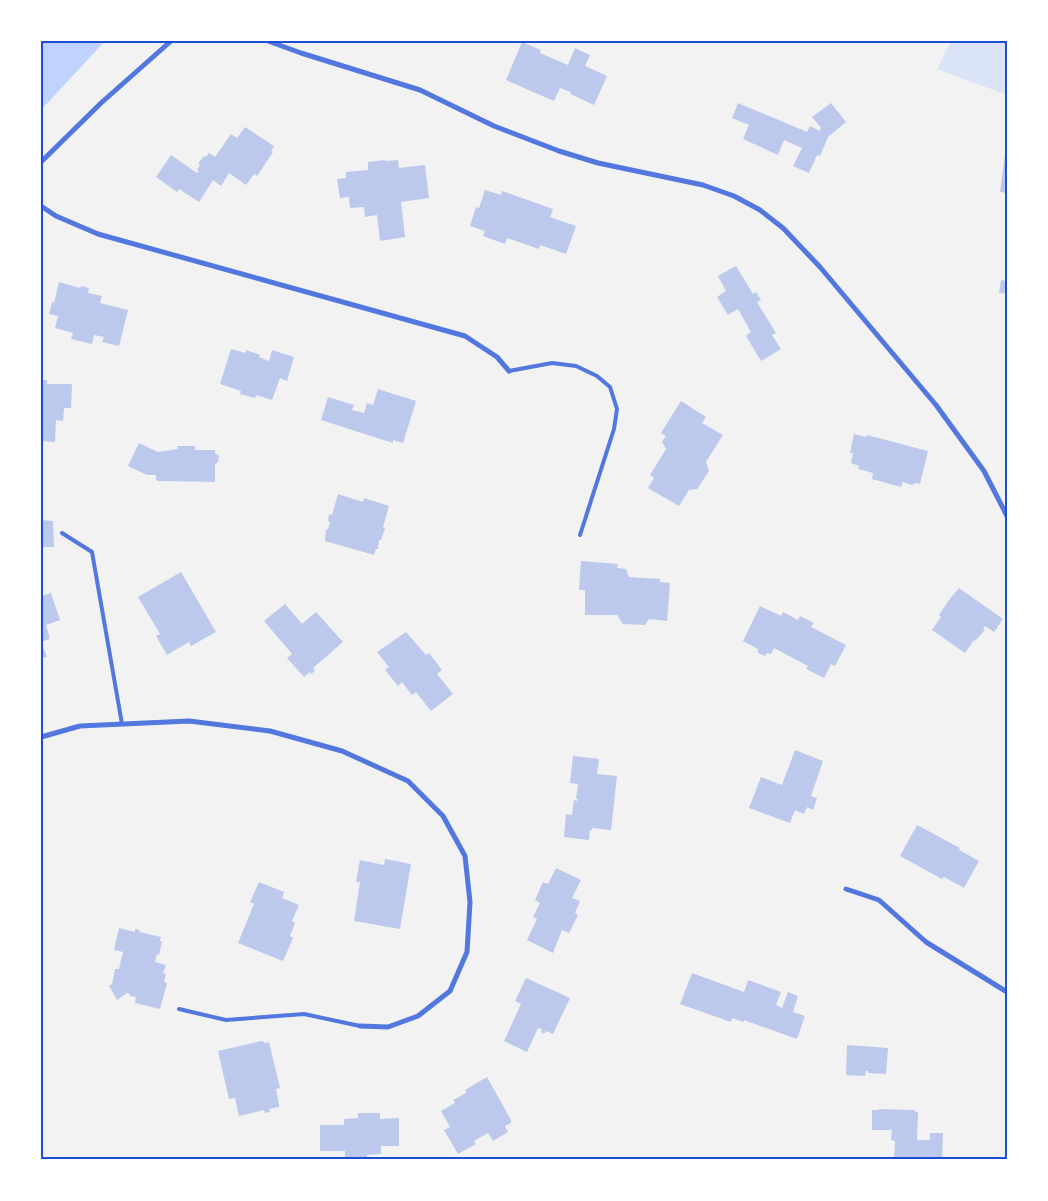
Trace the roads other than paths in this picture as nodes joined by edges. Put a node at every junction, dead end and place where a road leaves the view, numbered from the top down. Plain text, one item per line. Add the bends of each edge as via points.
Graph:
1 (171, 41) edge
2 (268, 41) edge
3 (41, 162) edge
4 (41, 206) edge
5 (508, 371) joint
6 (1007, 516) edge
7 (62, 533) dead end
8 (580, 535) dead end
9 (122, 724) junction
10 (41, 737) edge
11 (846, 889) dead end
12 (1007, 992) edge
13 (179, 1009) dead end
14 (360, 1026) joint

1 - 3 street
2 - 6 street via 420,90 494,126 559,151 598,163 703,185 760,210 808,253 936,405 984,471
4 - 5 street via 98,234 465,336 497,357
5 - 8 lane via 552,363 576,366 597,376 610,387 617,409 614,429
7 - 9 lane via 92,552
9 - 10 street via 80,726
9 - 14 street via 189,721 270,731 342,751 408,781 444,816 465,856 470,902 467,952 450,991 418,1016 388,1028
11 - 12 street via 879,900 926,942
13 - 14 lane via 226,1020 304,1014

